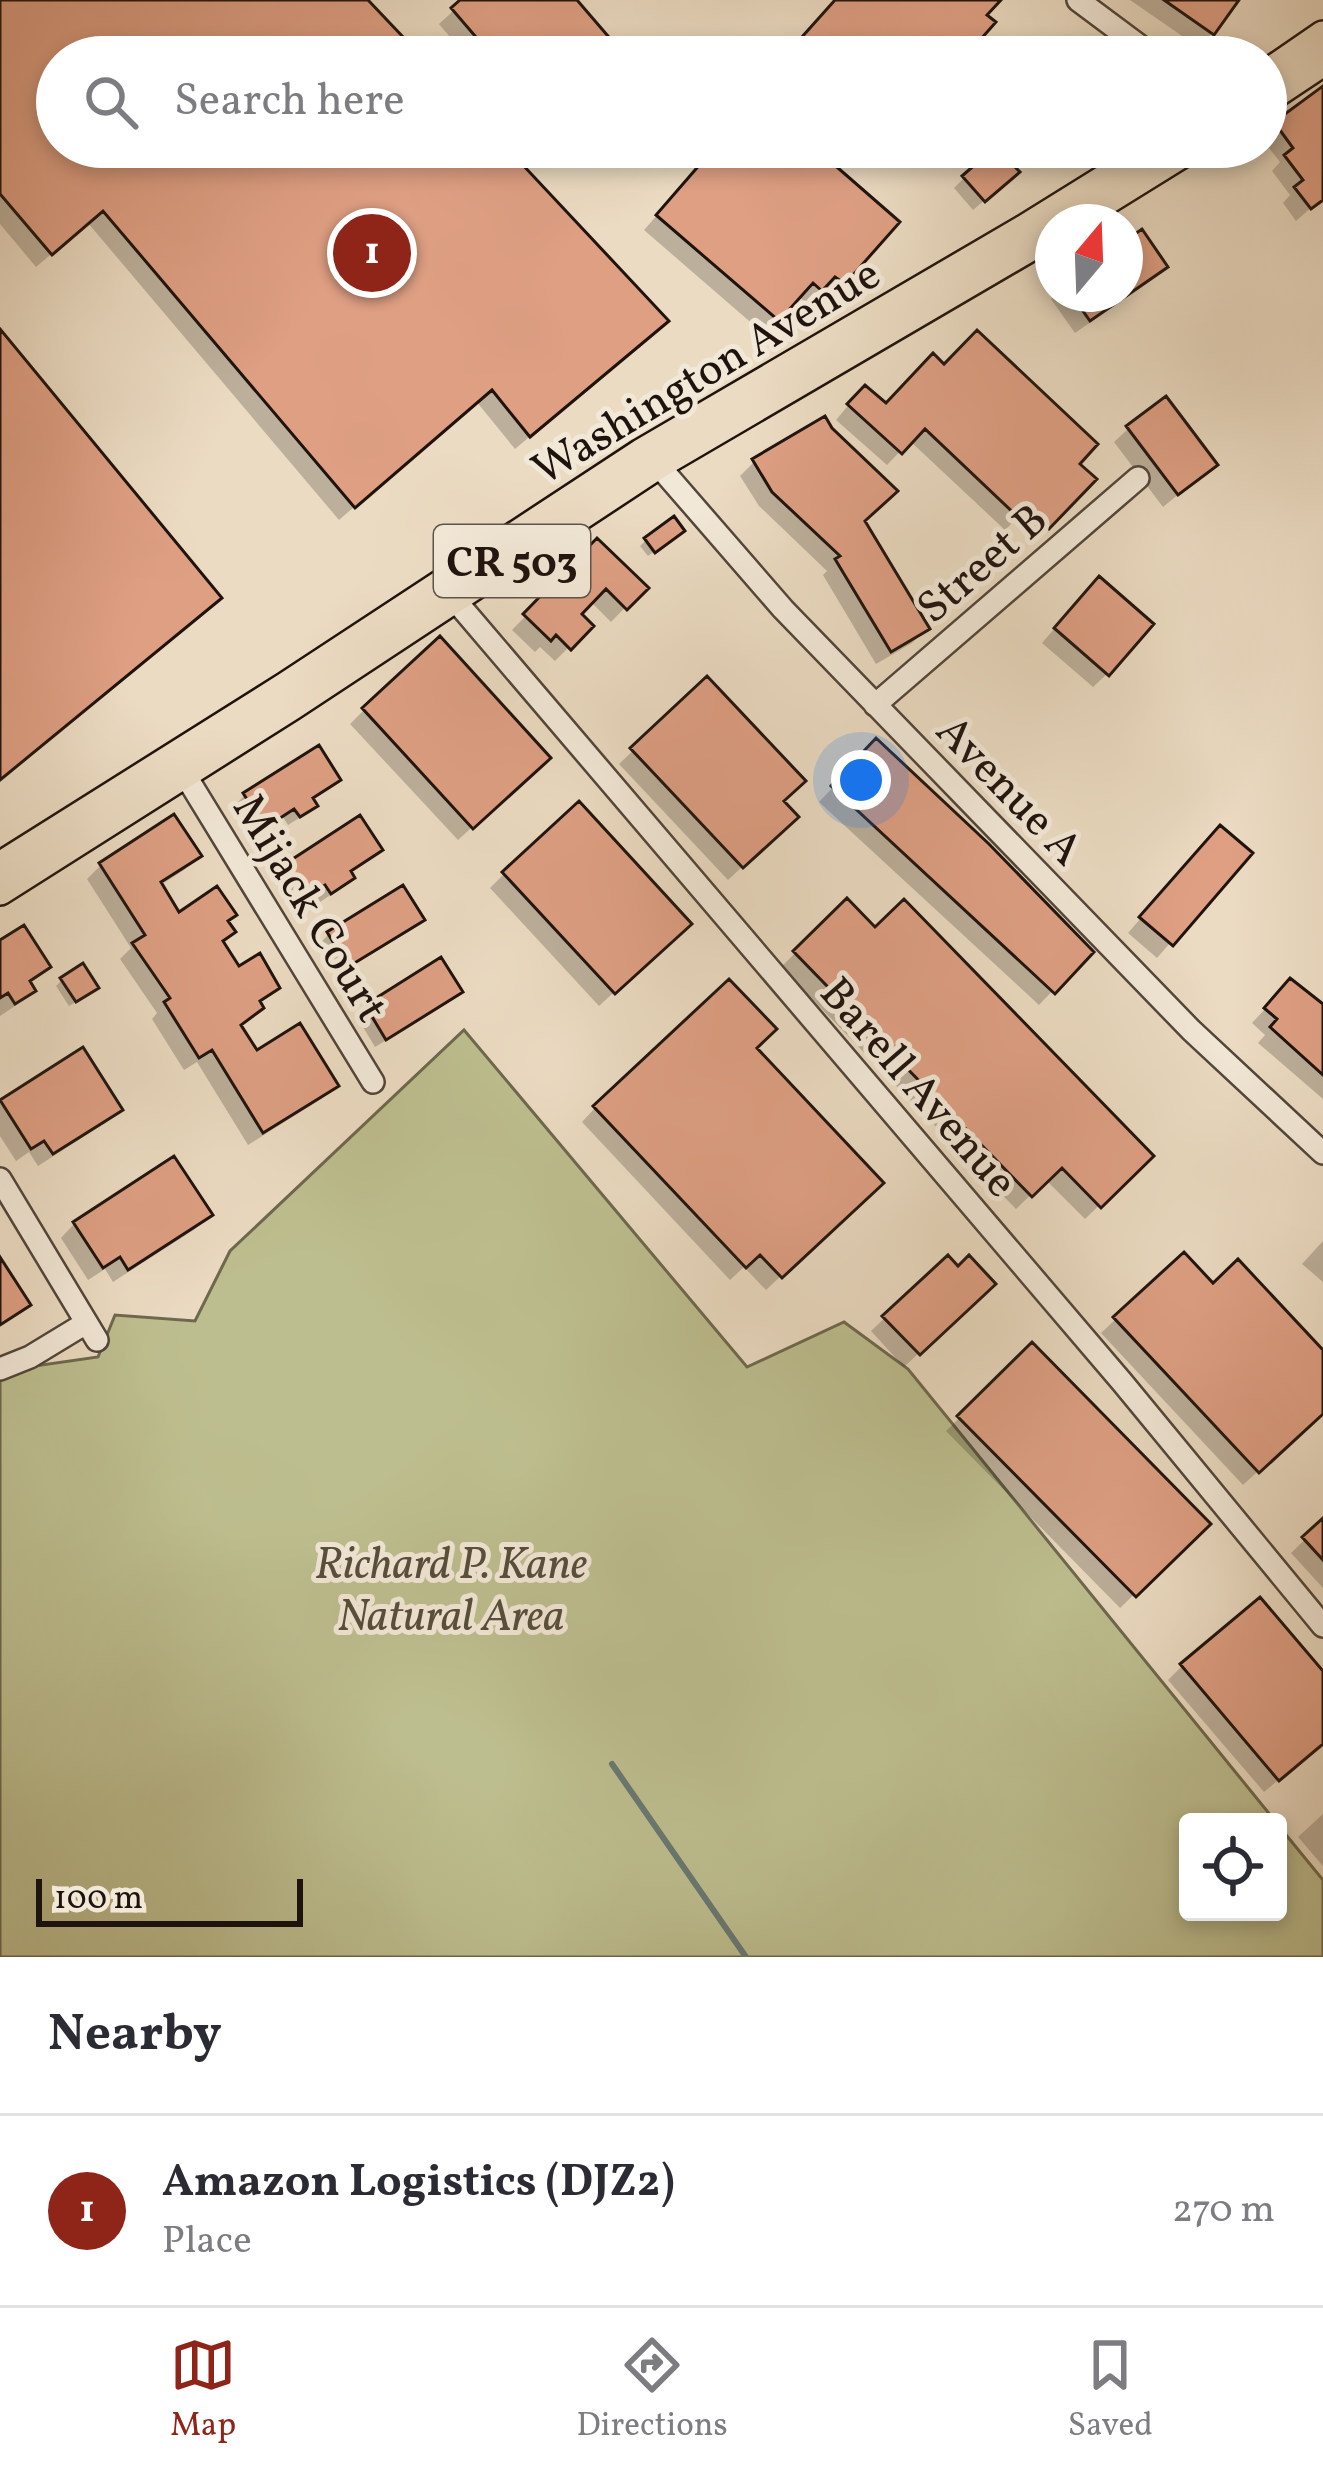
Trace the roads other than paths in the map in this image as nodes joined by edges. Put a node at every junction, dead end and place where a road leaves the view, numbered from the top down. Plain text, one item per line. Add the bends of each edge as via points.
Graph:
1 (1078, 0) edge
2 (1323, 35) edge
3 (1127, 36) edge
4 (1323, 62) edge
5 (1287, 63) edge
6 (1287, 73) edge
7 (1122, 168) edge
8 (1159, 168) edge
9 (1101, 204) edge
10 (1035, 245) edge
11 (658, 465) junction
12 (1138, 478) dead end
13 (455, 600) junction
14 (875, 705) junction
15 (184, 772) junction
16 (0, 866) edge
17 (0, 891) edge
18 (373, 1082) dead end
19 (1323, 1153) edge
20 (0, 1179) edge
21 (0, 1369) edge
22 (1323, 1626) edge

1 - 3 street
2 - 5 main road
4 - 6 main road
7 - 16 main road, Washington Avenue / CR 503 via 641,453
8 - 9 main road
10 - 11 main road, Washington Avenue / CR 503
11 - 13 main road, Washington Avenue / CR 503
11 - 14 street, Avenue A
12 - 14 street, Street B
13 - 15 main road, Washington Avenue / CR 503
13 - 22 street, Barell Avenue
14 - 19 street, Avenue A via 1183,1022
15 - 17 main road, Washington Avenue / CR 503
15 - 18 street, Mijack Court
20 - 21 street via 91,1331

